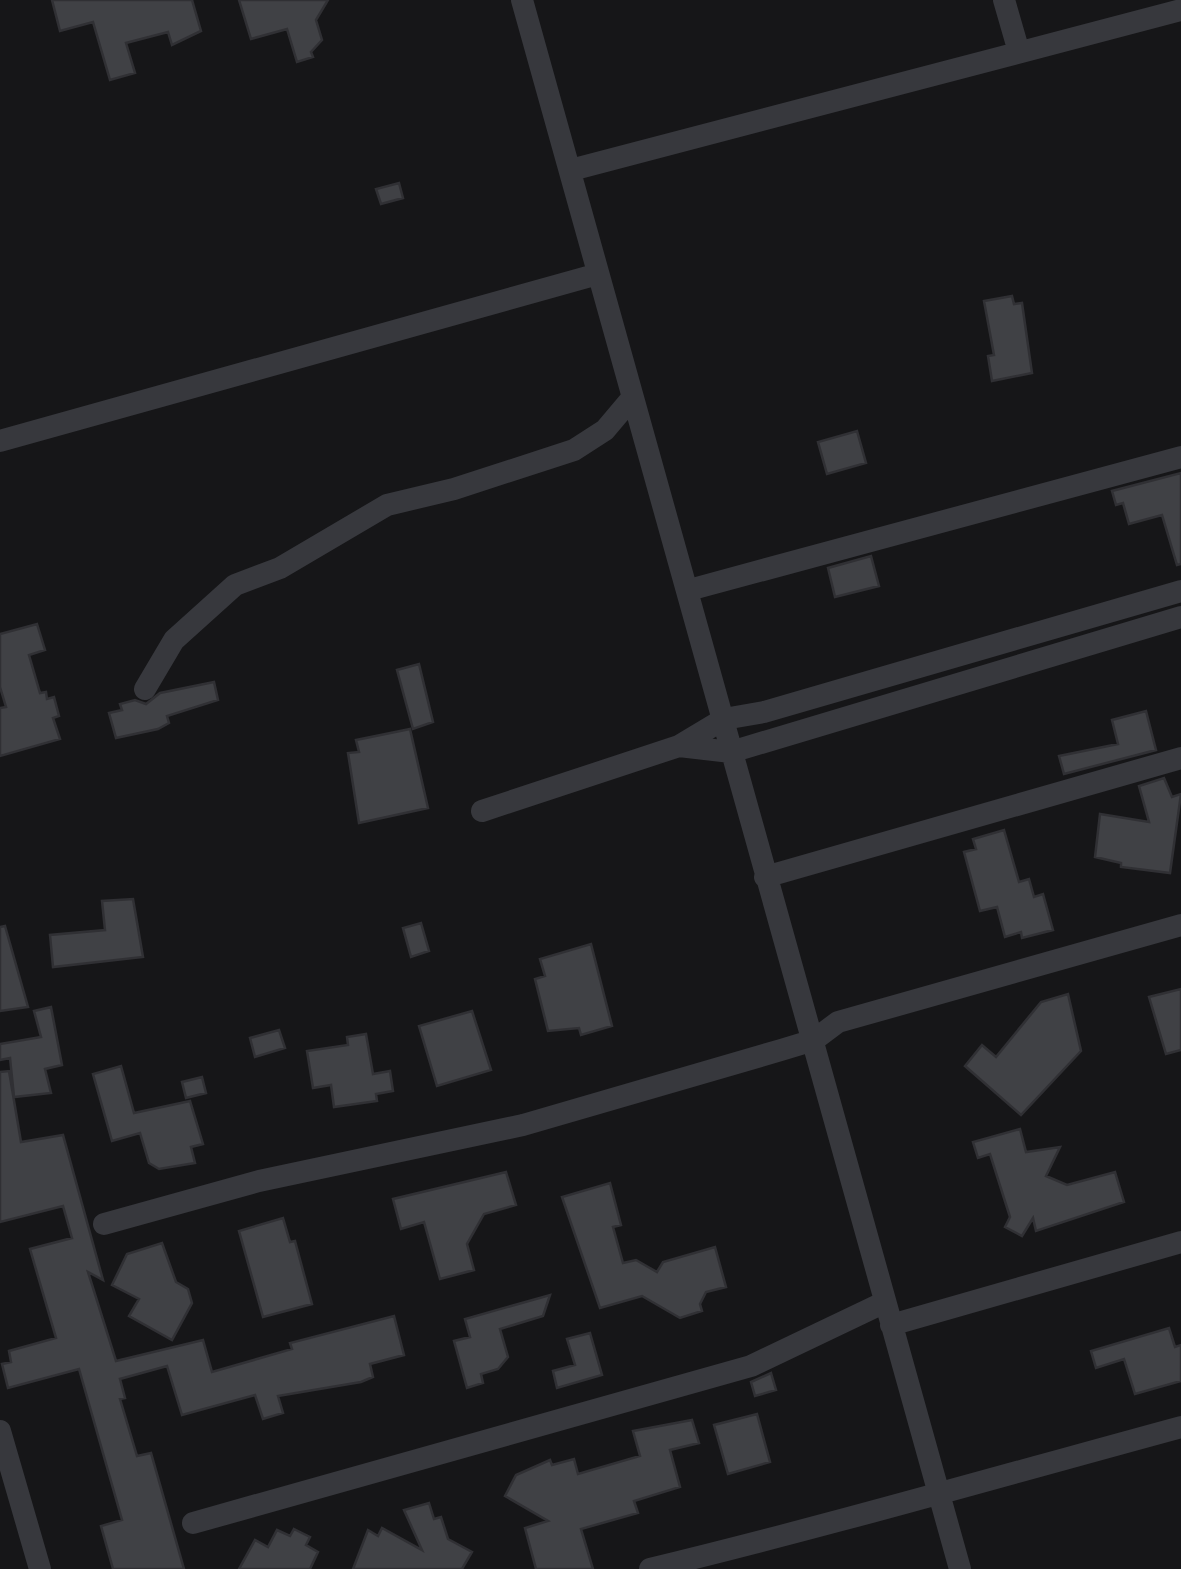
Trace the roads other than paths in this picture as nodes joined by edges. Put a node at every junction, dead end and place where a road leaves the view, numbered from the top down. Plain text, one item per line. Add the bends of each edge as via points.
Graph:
1 (522, 0) edge
2 (1004, 0) edge
3 (1181, 10) edge
4 (1018, 52) junction
5 (571, 170) junction
6 (598, 274) junction
7 (632, 398) junction
8 (0, 441) edge
9 (1181, 457) edge
10 (689, 590) junction
11 (1181, 590) edge
12 (1153, 599) junction
13 (1170, 620) edge
14 (1047, 630) junction
15 (1054, 653) junction
16 (946, 658) junction
17 (952, 682) junction
18 (145, 690) dead end
19 (724, 719) junction
20 (678, 746) junction
21 (731, 752) junction
22 (1181, 758) edge
23 (482, 811) dead end
24 (765, 876) junction
25 (1181, 925) edge
26 (814, 1040) junction
27 (104, 1224) dead end
28 (1181, 1242) edge
29 (888, 1313) junction
30 (1181, 1427) edge
31 (0, 1431) edge
32 (938, 1490) junction
33 (193, 1523) dead end
34 (40, 1569) edge
35 (650, 1569) edge
36 (960, 1569) edge

1 - 5 street
2 - 4 street
3 - 4 street
4 - 5 street
5 - 6 street
6 - 7 street
6 - 8 street
7 - 10 street
7 - 18 street via 605,430 574,450 387,505 280,568 235,586 174,640
9 - 10 street
10 - 19 street
11 - 12 street
12 - 13 street
12 - 14 street
13 - 15 street
14 - 15 street
14 - 16 street
15 - 17 street
16 - 17 street
16 - 19 street
17 - 21 street
19 - 20 street
19 - 21 street
20 - 21 street
20 - 23 street
21 - 24 street
22 - 24 street
24 - 26 street
25 - 26 street via 838,1022
26 - 27 street via 523,1125 259,1181
26 - 29 street
28 - 29 street
29 - 32 street
29 - 33 street via 751,1366
30 - 32 street
31 - 34 street
32 - 35 street via 781,1539
32 - 36 street

